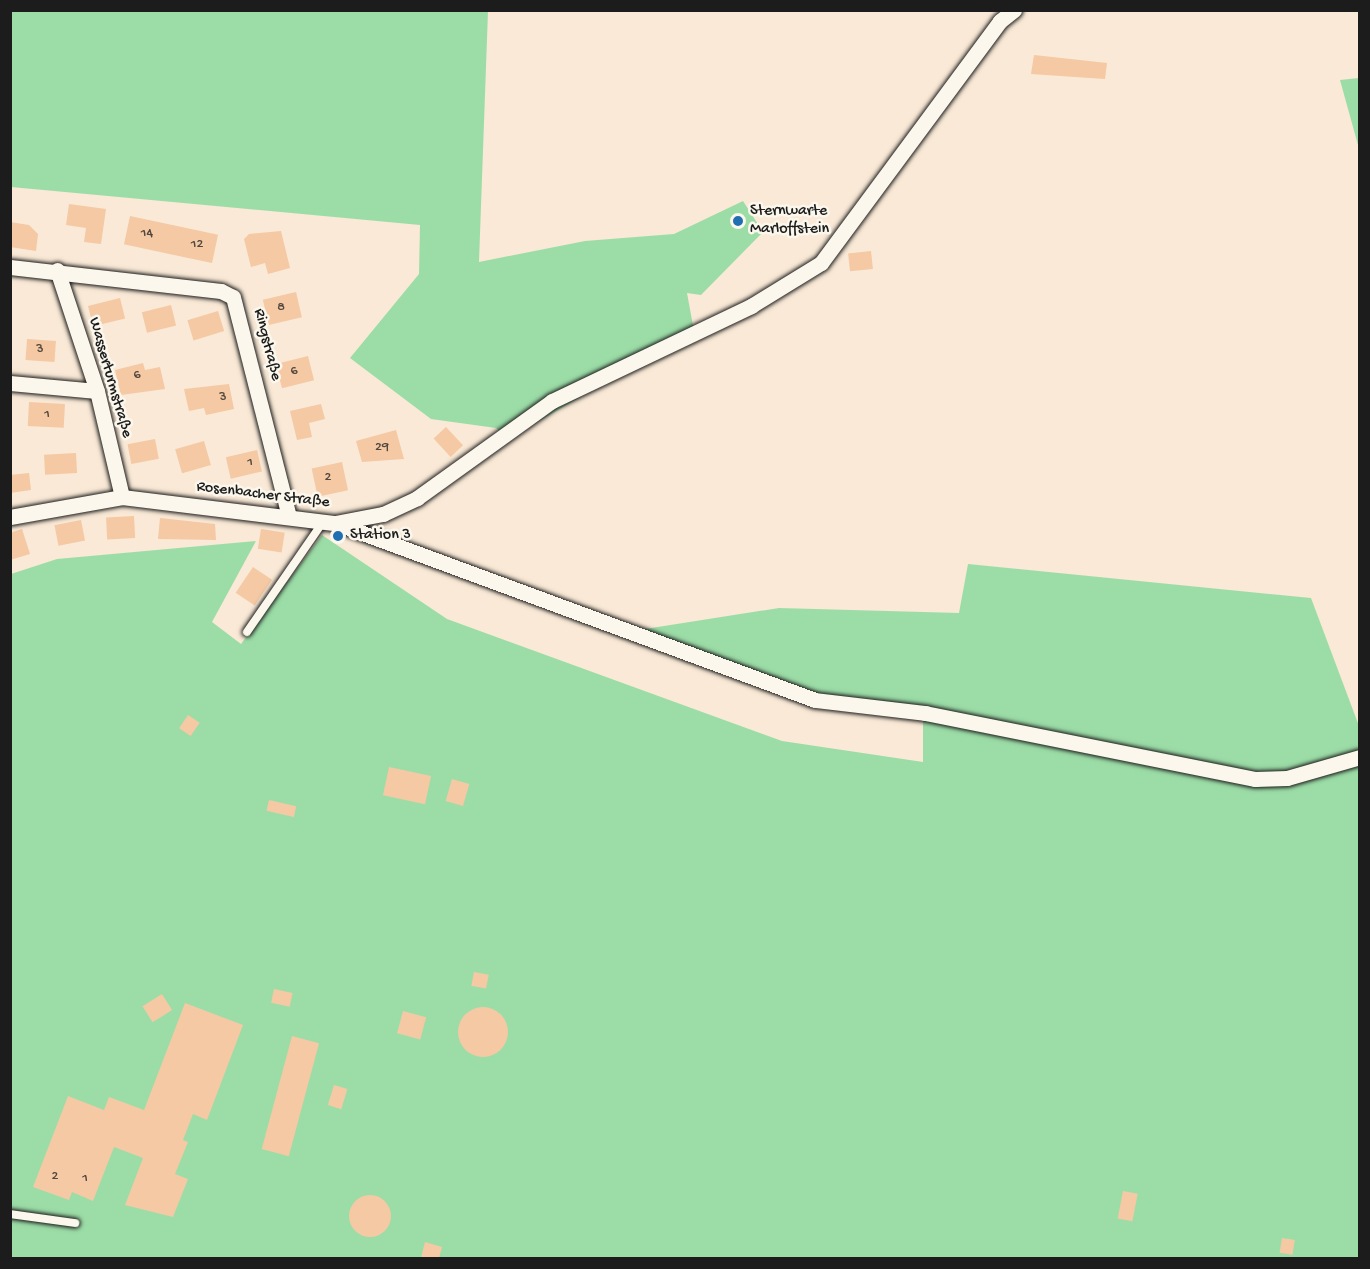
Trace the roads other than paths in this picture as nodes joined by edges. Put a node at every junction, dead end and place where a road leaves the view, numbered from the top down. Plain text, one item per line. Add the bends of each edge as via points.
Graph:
1 (1014, 10) edge
2 (10, 267) edge
3 (57, 270) junction
4 (10, 383) edge
5 (97, 391) junction
6 (122, 497) junction
7 (383, 514) junction
8 (289, 516) junction
9 (10, 518) edge
10 (330, 522) junction
11 (386, 542) junction
12 (247, 632) dead end
13 (1359, 757) edge
14 (10, 1214) edge
15 (75, 1223) dead end

1 - 7 street, Rosenbacher Straße via 1000,21 821,263 751,306 552,401 490,443 444,481
2 - 3 street, Ringstraße
3 - 5 street, Wasserturmstraße
3 - 8 street, Ringstraße via 221,291 233,297
4 - 5 street
5 - 6 street, Wasserturmstraße
6 - 8 street, Rosenbacher Straße
6 - 9 street, Rosenbacher Straße
7 - 10 street, Rosenbacher Straße
7 - 11 street
8 - 10 street, Rosenbacher Straße
10 - 11 street
10 - 12 lane
11 - 13 street via 815,700 925,712 1255,779 1287,778
14 - 15 lane

